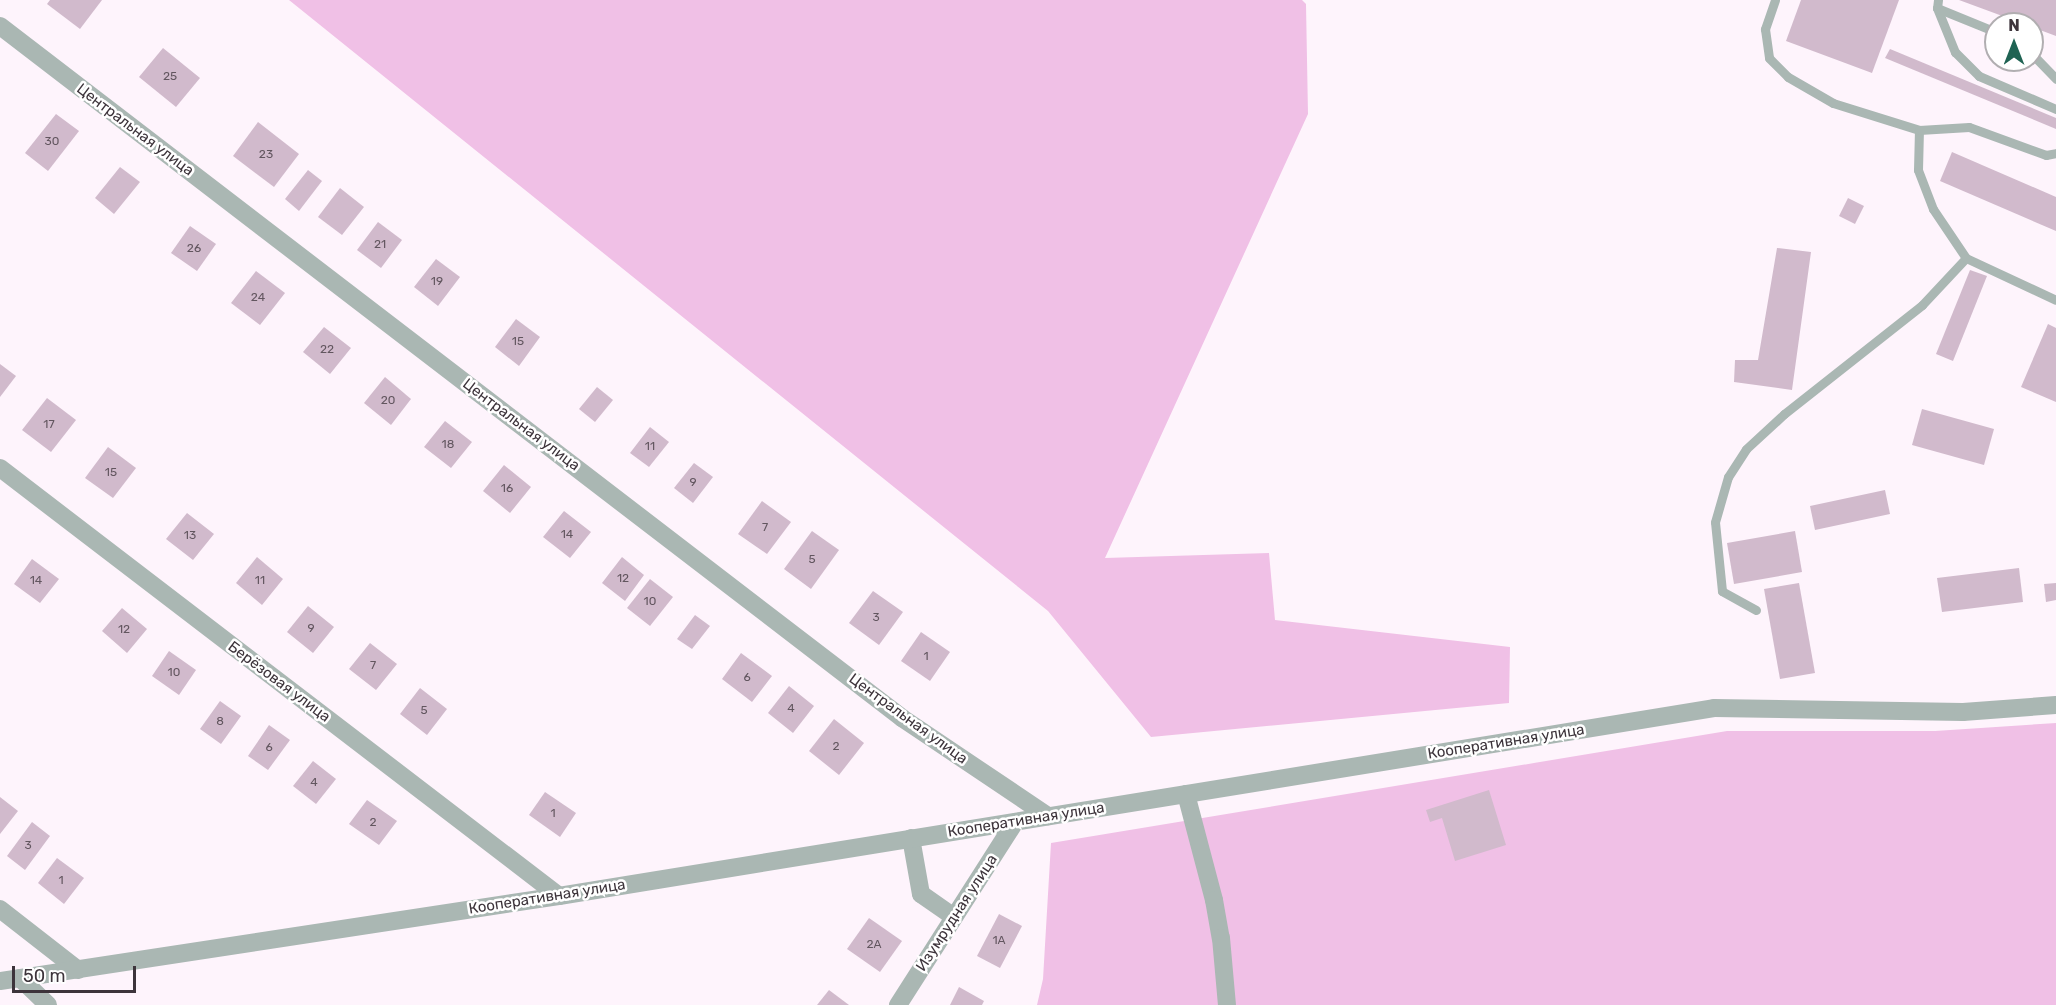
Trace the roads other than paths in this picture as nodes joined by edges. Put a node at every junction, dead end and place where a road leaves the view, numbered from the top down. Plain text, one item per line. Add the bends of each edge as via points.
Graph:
1 (1775, 0) edge
2 (1937, 4) edge
3 (0, 26) edge
4 (1984, 26) edge
5 (2044, 66) edge
6 (2056, 79) edge
7 (2056, 109) edge
8 (1919, 130) junction
9 (2056, 153) edge
10 (1966, 258) junction
11 (2056, 300) edge
12 (0, 468) edge
13 (1756, 610) dead end
14 (2056, 705) edge
15 (1186, 794) junction
16 (1048, 816) junction
17 (1015, 822) junction
18 (912, 838) junction
19 (559, 896) junction
20 (0, 909) edge
21 (954, 917) junction
22 (78, 970) junction
23 (20, 978) junction
24 (0, 981) edge
25 (48, 1005) edge
26 (898, 1005) edge
27 (1227, 1005) edge

1 - 8 lane via 1766,29 1769,58 1788,77 1833,103
2 - 4 lane
2 - 7 lane via 1955,52 1979,76
3 - 16 street, Центральная улица via 902,718
5 - 6 lane
8 - 9 lane via 1969,128 2046,155
8 - 10 lane via 1918,170 1933,209
10 - 11 lane
10 - 13 lane via 1922,305 1784,414 1746,449 1728,477 1714,522 1722,591
12 - 19 street, Берёзовая улица
14 - 15 street, Кооперативная улица via 1963,712 1714,708
15 - 16 street, Кооперативная улица
15 - 27 street via 1214,900
16 - 17 street, Кооперативная улица
17 - 18 street, Кооперативная улица
17 - 21 street, Изумрудная улица
18 - 19 street, Кооперативная улица
18 - 21 street via 921,894
19 - 22 street, Кооперативная улица
20 - 22 street
21 - 26 street, Изумрудная улица
22 - 23 street, Кооперативная улица
23 - 24 street, Кооперативная улица
23 - 25 street

